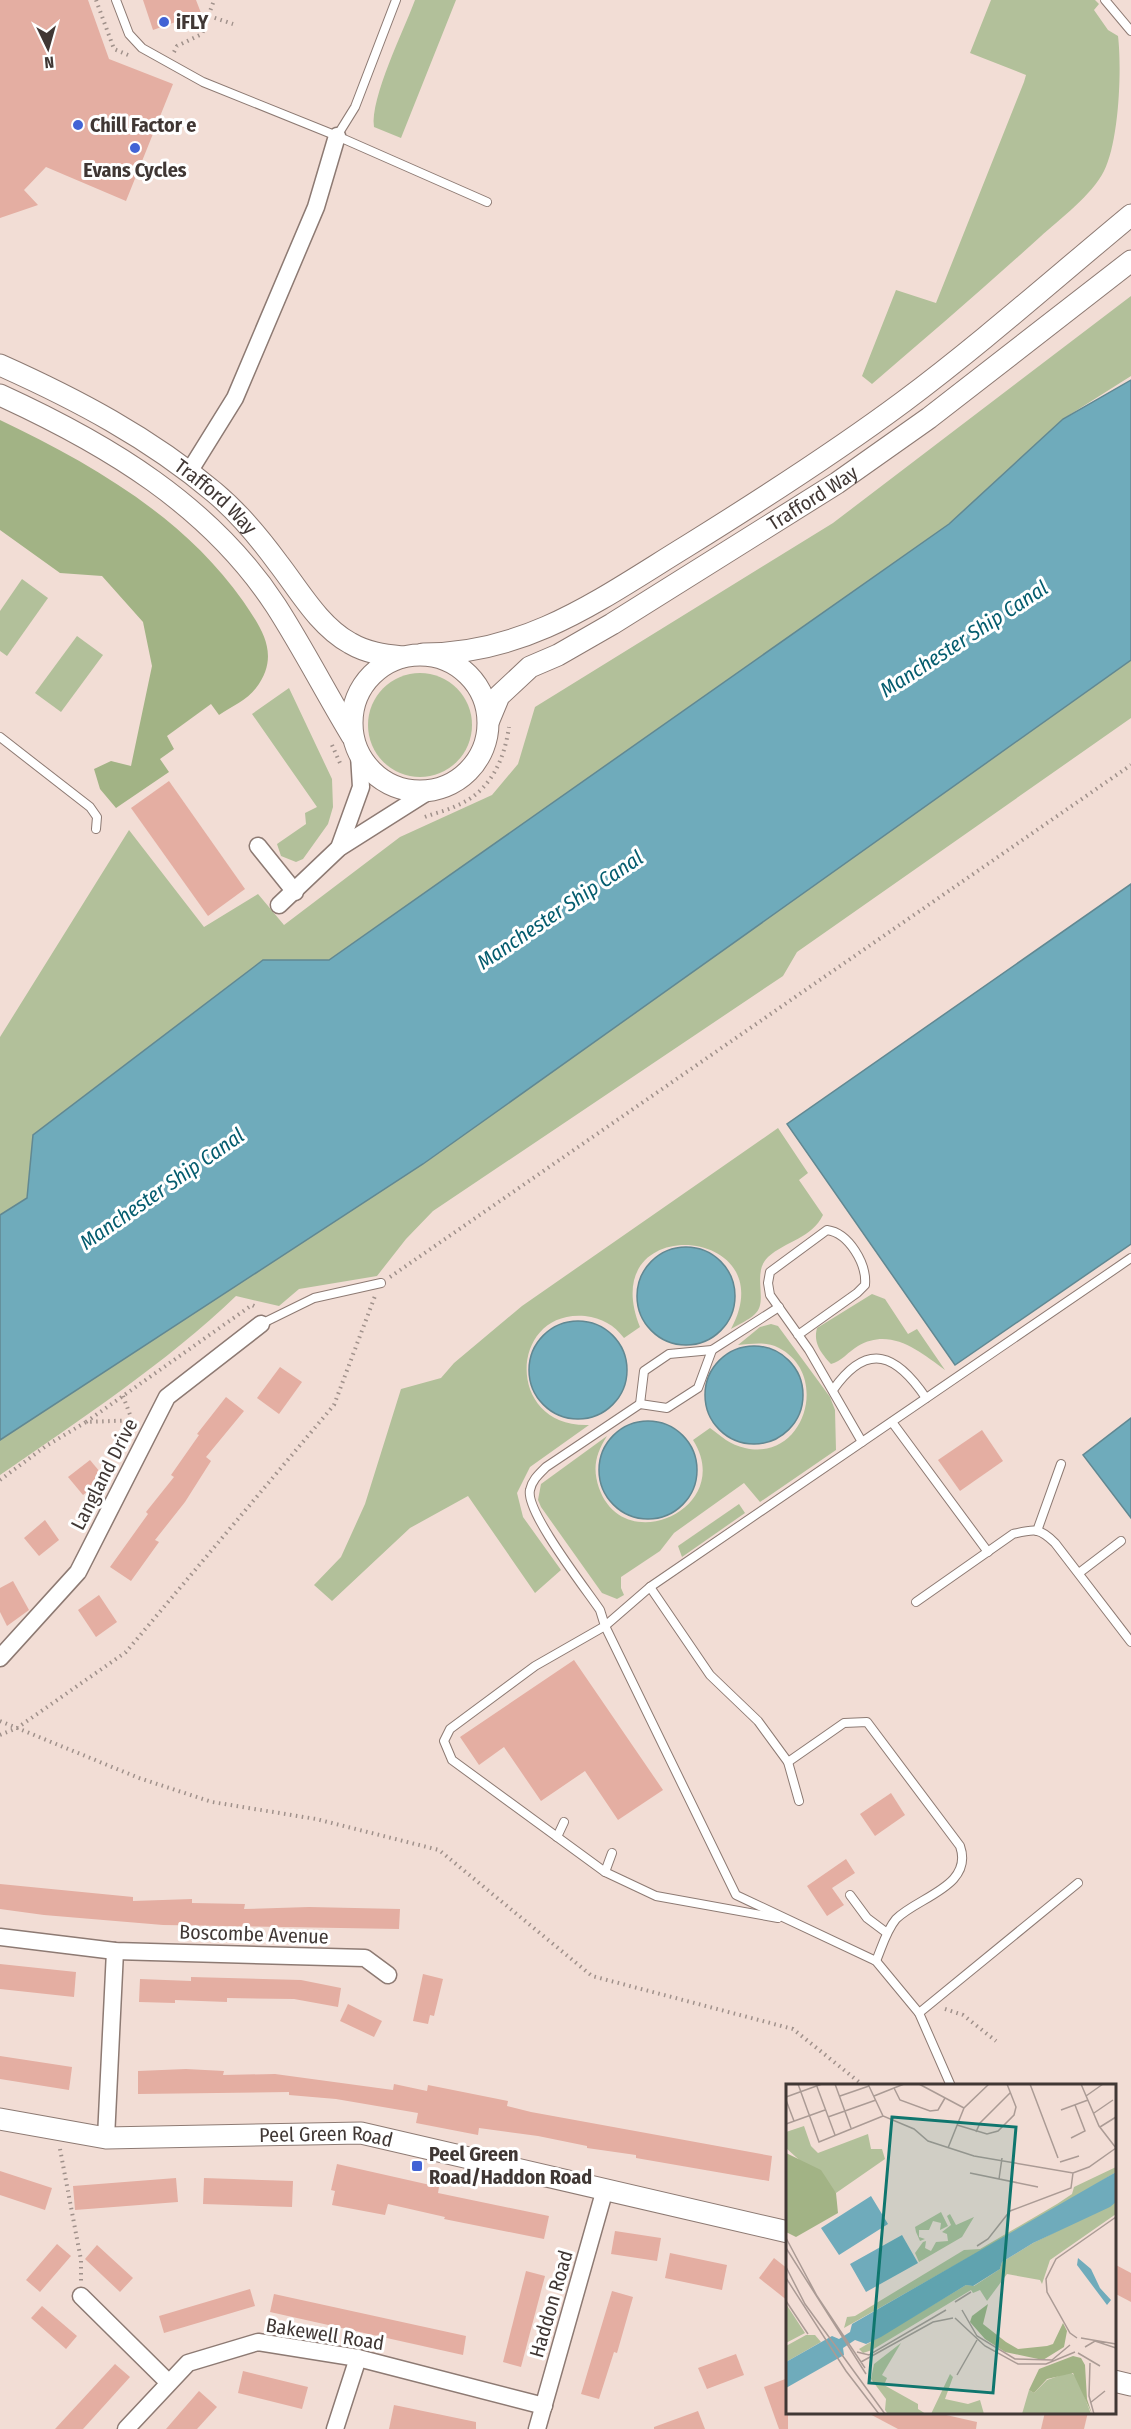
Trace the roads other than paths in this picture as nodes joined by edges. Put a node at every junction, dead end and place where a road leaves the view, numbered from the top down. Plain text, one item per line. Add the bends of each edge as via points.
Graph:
1 (116, 0) edge
2 (396, 0) edge
3 (1105, 0) edge
4 (1131, 31) edge
5 (337, 136) junction
6 (487, 202) dead end
7 (1131, 215) edge
8 (1131, 261) edge
9 (0, 365) edge
10 (0, 395) edge
11 (189, 472) junction
12 (413, 655) junction
13 (489, 720) junction
14 (0, 737) edge
15 (356, 746) junction
16 (429, 791) junction
17 (96, 829) dead end
18 (258, 846) dead end
19 (339, 848) junction
20 (295, 892) junction
21 (279, 905) dead end
22 (1131, 1258) edge
23 (381, 1283) road end
24 (779, 1307) junction
25 (261, 1324) joint
26 (798, 1335) junction
27 (712, 1350) junction
28 (833, 1390) junction
29 (926, 1398) junction
30 (640, 1404) junction
31 (892, 1422) junction
32 (862, 1442) junction
33 (1061, 1464) dead end
34 (1037, 1531) junction
35 (1121, 1541) dead end
36 (988, 1552) junction
37 (1079, 1573) junction
38 (650, 1587) junction
39 (916, 1602) dead end
40 (606, 1626) junction
41 (1131, 1642) edge
42 (0, 1658) edge
43 (788, 1762) junction
44 (800, 1801) dead end
45 (564, 1822) dead end
46 (557, 1837) junction
47 (612, 1853) dead end
48 (605, 1872) junction
49 (1078, 1883) dead end
50 (850, 1895) dead end
51 (790, 1920) junction
52 (887, 1933) junction
53 (0, 1937) edge
54 (115, 1951) junction
55 (876, 1961) junction
56 (388, 1975) dead end
57 (919, 2013) junction
58 (951, 2084) edge
59 (0, 2119) edge
60 (106, 2138) junction
61 (605, 2189) junction
62 (786, 2232) edge
63 (81, 2296) road end
64 (358, 2358) junction
65 (1116, 2381) edge
66 (168, 2382) junction
67 (1131, 2385) edge
68 (544, 2406) junction
69 (126, 2429) edge
70 (335, 2429) edge
71 (537, 2429) edge

1 - 5 lane via 129,34 142,48 202,82
2 - 5 lane via 355,107
3 - 4 lane
5 - 6 lane
5 - 11 street via 316,207 235,398
7 - 12 street, Trafford Way via 980,343 832,454 753,506 560,622 526,637 489,648
8 - 13 street, Trafford Way via 929,418 837,483 612,624 530,667 499,696
9 - 11 street, Trafford Way via 112,421
10 - 15 street, Trafford Way via 147,475 196,513 233,550 275,605
11 - 12 street, Trafford Way via 249,527 304,598 349,643 375,654
12 - 13 street via 443,658 461,668 476,682
12 - 15 street via 376,671 357,695 351,715
13 - 16 street via 487,740 479,759 449,786
14 - 17 lane via 90,807 97,817
15 - 16 street via 371,772 388,784 408,791
15 - 19 street via 361,787
16 - 19 street
18 - 20 street
19 - 20 street
20 - 21 street
22 - 29 lane
23 - 25 lane via 314,1298
24 - 26 lane
24 - 26 lane via 770,1295 770,1272 827,1230 843,1236 865,1268 865,1285
24 - 27 lane
25 - 42 street, Langland Drive via 167,1397 78,1572
26 - 28 lane
27 - 30 lane via 698,1388 667,1408
27 - 30 lane via 669,1354 644,1371
28 - 29 lane via 852,1367 881,1359 895,1363
28 - 32 lane
29 - 31 lane
30 - 40 lane via 546,1467 529,1491 533,1511 600,1610
31 - 32 lane
31 - 36 lane
32 - 38 lane
33 - 34 lane
34 - 36 lane via 1013,1533
34 - 37 lane via 1044,1532
35 - 37 lane
36 - 39 lane
37 - 41 lane
38 - 40 lane
38 - 43 lane via 710,1675 758,1721
40 - 46 lane via 535,1666 445,1734 452,1760
40 - 51 lane via 736,1895
43 - 44 lane
43 - 52 lane via 844,1723 867,1722 960,1846 964,1858 960,1871 947,1885 897,1919
45 - 46 lane
46 - 48 lane
47 - 48 lane
48 - 51 lane via 656,1896
49 - 57 lane
50 - 52 lane via 867,1918
51 - 55 lane
52 - 55 lane
53 - 54 street, Boscombe Avenue
54 - 56 street, Boscombe Avenue via 364,1958
54 - 60 street
55 - 57 lane
57 - 58 lane
59 - 60 street, Peel Green Road
60 - 61 street, Peel Green Road via 361,2133
61 - 62 street, Peel Green Road
61 - 68 street, Haddon Road
63 - 66 street
64 - 66 street, Bakewell Road via 258,2342 188,2363
64 - 68 street, Bakewell Road
64 - 70 street
65 - 67 street
66 - 69 street, Bakewell Road
68 - 71 street, Haddon Road

